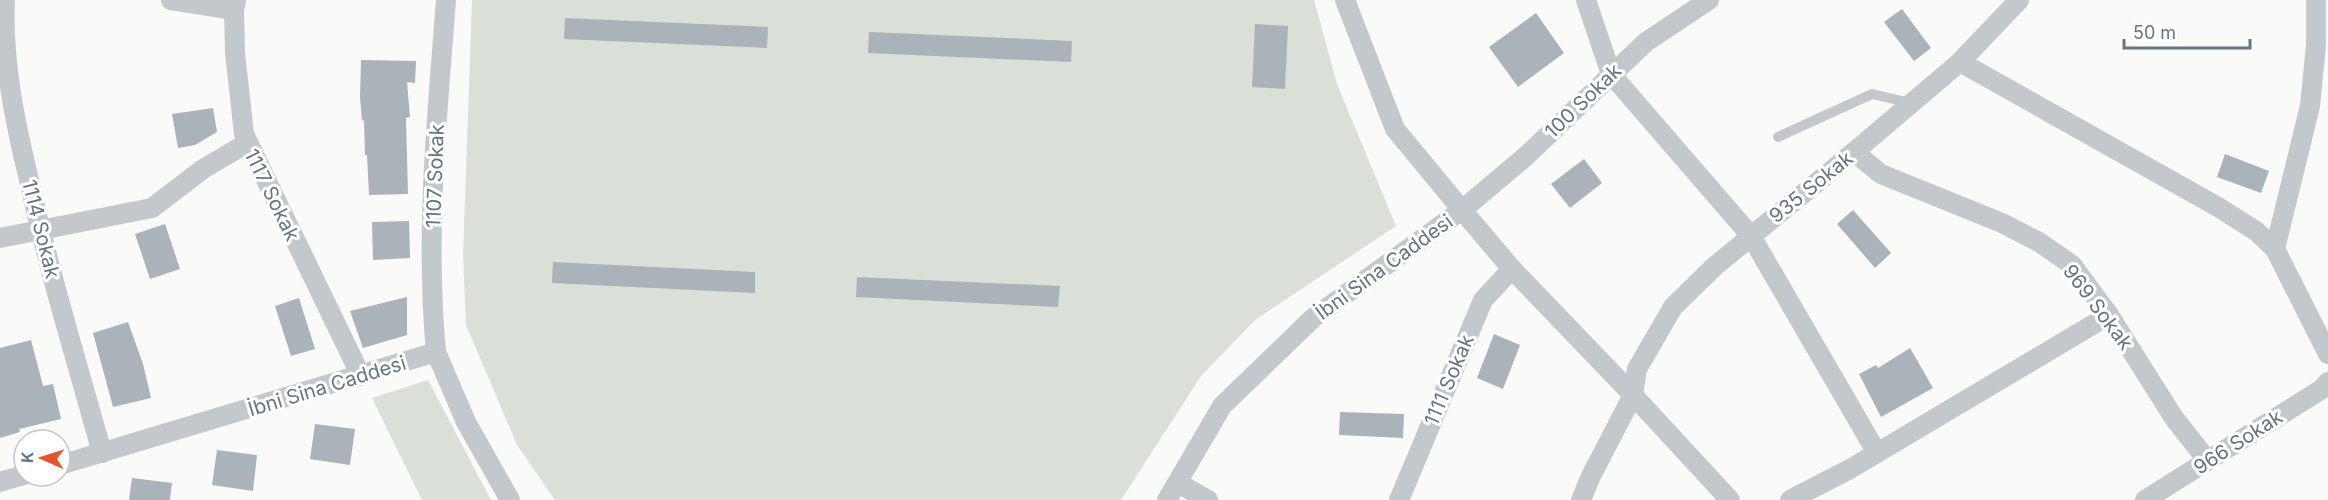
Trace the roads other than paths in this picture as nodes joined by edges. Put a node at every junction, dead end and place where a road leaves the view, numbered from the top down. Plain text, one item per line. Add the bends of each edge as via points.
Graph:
1 (5, 0) edge
2 (171, 0) edge
3 (446, 0) edge
4 (1345, 0) edge
5 (1586, 0) edge
6 (1709, 0) edge
7 (2019, 0) edge
8 (2316, 0) edge
9 (235, 5) edge
10 (1960, 62) junction
11 (1611, 74) junction
12 (1911, 103) junction
13 (1778, 137) dead end
14 (247, 143) junction
15 (1854, 152) junction
16 (1462, 210) junction
17 (40, 230) junction
18 (1751, 236) junction
19 (0, 238) edge
20 (2275, 249) junction
21 (1512, 269) junction
22 (2109, 315) junction
23 (436, 352) junction
24 (2328, 354) edge
25 (361, 376) junction
26 (2328, 382) edge
27 (1633, 394) junction
28 (102, 453) junction
29 (1877, 453) junction
30 (2207, 460) junction
31 (72, 462) edge
32 (1178, 483) junction
33 (510, 500) edge
34 (1167, 500) edge
35 (1208, 500) edge
36 (1399, 500) edge
37 (1581, 500) edge
38 (1730, 500) edge
39 (1790, 500) edge
40 (2145, 500) edge

1 - 17 street, 1114 Sokak via 8,69
2 - 9 street
3 - 23 street, 1107 Sokak via 433,164 432,305
4 - 16 street via 1395,129
5 - 11 street
6 - 11 street, 100 Sokak via 1646,42
7 - 10 street, 935 Sokak
8 - 20 street via 2310,106
9 - 14 street, 1117 Sokak via 235,53
10 - 12 street, 935 Sokak
10 - 20 street via 2218,207 2256,231
11 - 16 street, 100 Sokak via 1525,157
11 - 18 street
12 - 13 lane via 1872,94
12 - 15 street, 935 Sokak
14 - 17 street via 203,169 152,208
14 - 25 street, 1117 Sokak
15 - 18 street, 935 Sokak
15 - 22 street, 969 Sokak via 1881,174 2039,242 2072,265
16 - 21 street, İbni Sina Caddesi
16 - 32 street, İbni Sina Caddesi via 1313,318 1222,406
17 - 19 street
17 - 28 street, 1114 Sokak
18 - 27 street, 935 Sokak via 1673,307 1637,369
18 - 29 street
20 - 24 street
21 - 27 street, İbni Sina Caddesi
21 - 36 street, 1111 Sokak via 1483,300
22 - 29 street
22 - 30 street, 969 Sokak via 2174,418
23 - 25 street, İbni Sina Caddesi
23 - 33 street via 466,422
25 - 28 street, İbni Sina Caddesi
26 - 30 street, 966 Sokak
27 - 37 street
27 - 38 street, İbni Sina Caddesi
28 - 31 street, İbni Sina Caddesi
29 - 39 street
30 - 40 street, 966 Sokak
32 - 34 street, İbni Sina Caddesi
32 - 35 street

